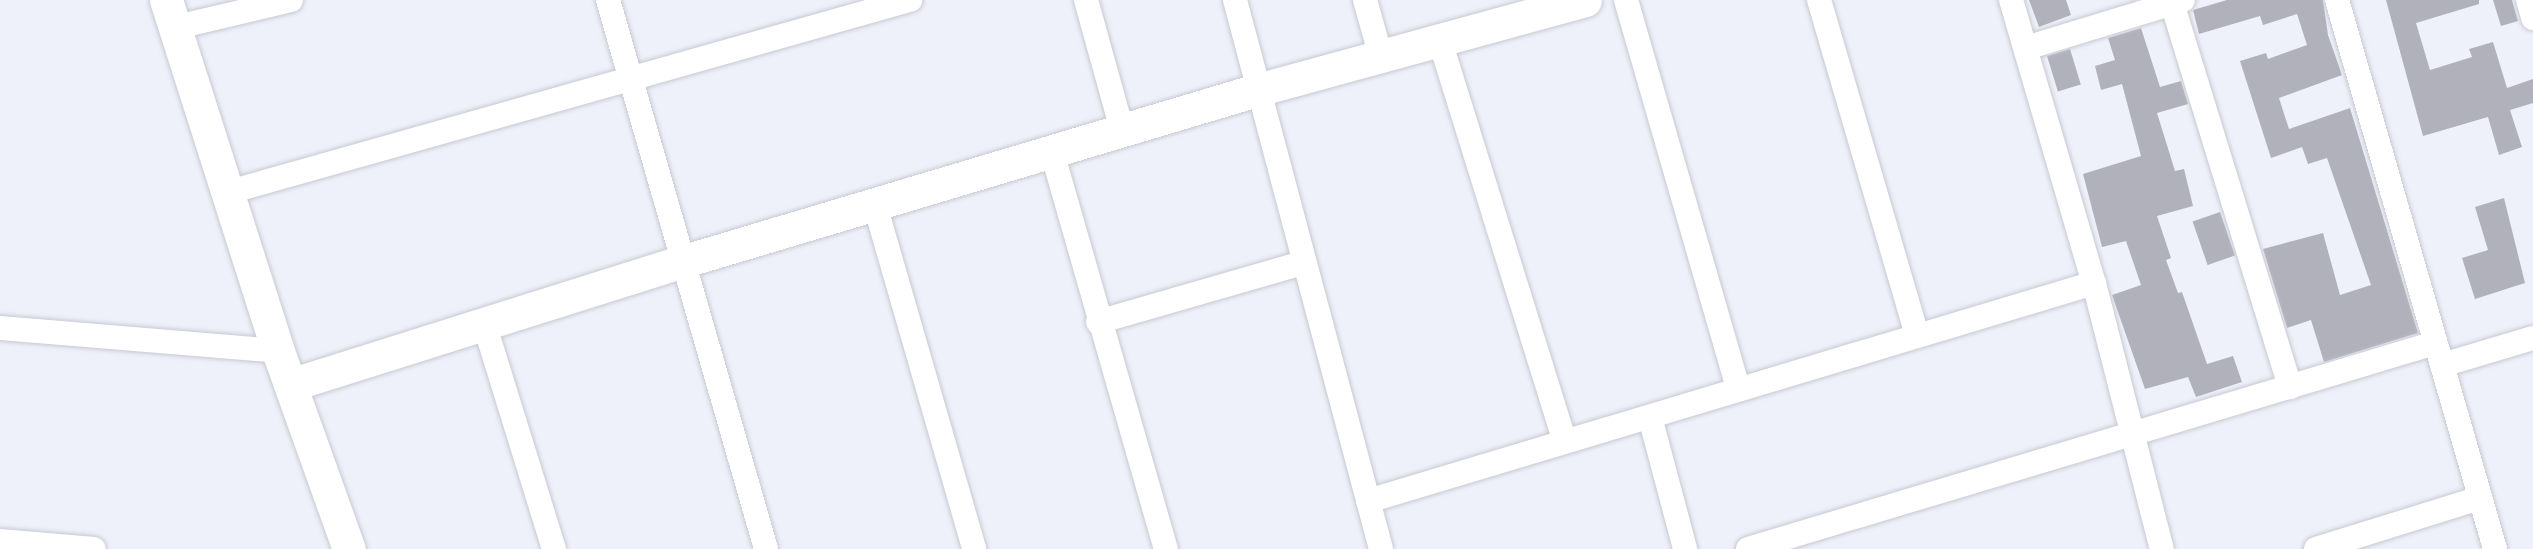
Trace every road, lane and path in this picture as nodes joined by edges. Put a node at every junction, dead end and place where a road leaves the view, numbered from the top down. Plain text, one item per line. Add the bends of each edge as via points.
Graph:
1 (291, 0) edge
2 (608, 0) edge
3 (910, 0) edge
4 (1086, 0) edge
5 (1235, 0) edge
6 (1365, 0) edge
7 (1585, 0) edge
8 (1626, 0) edge
9 (1819, 0) edge
10 (2012, 0) edge
11 (2337, 0) edge
12 (2528, 0) edge
13 (2177, 2) edge
14 (172, 13) edge
15 (2533, 18) edge
16 (1440, 41) junction
17 (2026, 48) junction
18 (1381, 57) junction
19 (629, 78) junction
20 (1257, 90) junction
21 (1122, 130) junction
22 (1052, 152) junction
23 (229, 192) junction
24 (875, 205) junction
25 (681, 262) junction
26 (1303, 263) junction
27 (2094, 283) junction
28 (1098, 322) junction
29 (484, 323) junction
30 (0, 328) edge
31 (1917, 335) junction
32 (2533, 338) edge
33 (278, 351) junction
34 (2438, 354) junction
35 (292, 384) junction
36 (2290, 387) junction
37 (1738, 389) junction
38 (1650, 417) junction
39 (2134, 435) junction
40 (1564, 440) junction
41 (2480, 498) junction
42 (1368, 501) junction
43 (0, 541) edge
44 (94, 549) edge
45 (350, 549) edge
46 (554, 549) edge
47 (766, 549) edge
48 (974, 549) edge
49 (1165, 549) edge
50 (1381, 549) edge
51 (1685, 549) edge
52 (1748, 549) edge
53 (2162, 549) edge
54 (2316, 549) edge
55 (2495, 549) edge

1 - 14 street
2 - 19 street
3 - 19 street
4 - 21 street
5 - 20 street
6 - 18 street
7 - 16 street
8 - 37 street
9 - 31 street
10 - 17 street
11 - 34 street
12 - 15 street
13 - 17 street
13 - 36 street
14 - 23 street
16 - 18 street
16 - 40 street
17 - 27 street
18 - 20 street
19 - 23 street
19 - 25 street
20 - 21 street
20 - 26 street
21 - 22 street
22 - 24 street
22 - 28 street
23 - 33 street
24 - 25 street
24 - 48 street
25 - 29 street
25 - 47 street
26 - 28 street
26 - 42 street
27 - 31 street
27 - 39 street
28 - 49 street
29 - 35 street
29 - 46 street
30 - 33 street
31 - 37 street
32 - 34 street
33 - 35 street
34 - 36 street
34 - 41 street
35 - 45 street
36 - 39 street
37 - 38 street
38 - 40 street
38 - 51 street
39 - 52 street
39 - 53 street
40 - 42 street
41 - 54 street
41 - 55 street
42 - 50 street
43 - 44 street

